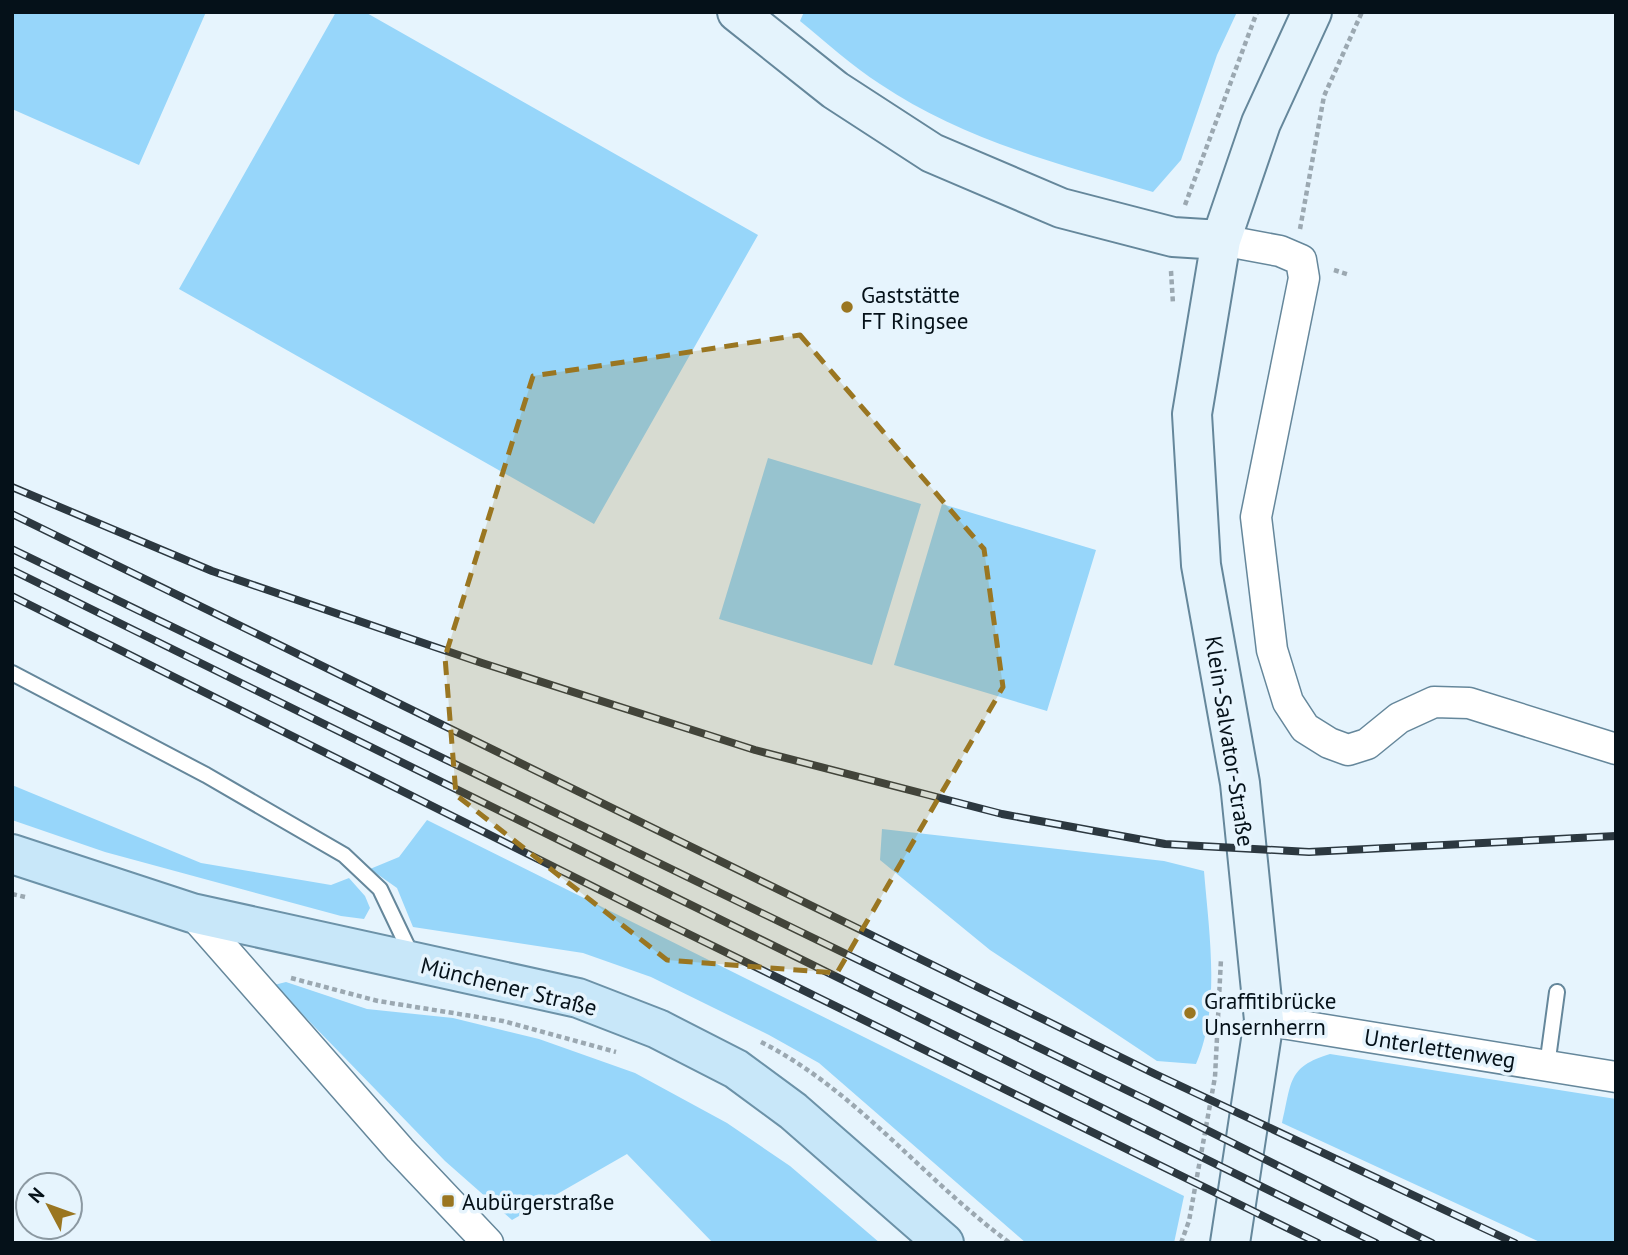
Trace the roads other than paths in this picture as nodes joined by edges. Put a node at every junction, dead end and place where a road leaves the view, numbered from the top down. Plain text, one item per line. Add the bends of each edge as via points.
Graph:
1 (1312, 12) edge
2 (753, 17) edge
3 (1221, 240) junction
4 (12, 673) edge
5 (1616, 749) edge
6 (12, 854) edge
7 (192, 913) junction
8 (414, 963) junction
9 (1557, 992) dead end
10 (1264, 1020) junction
11 (1547, 1066) junction
12 (1616, 1077) edge
13 (488, 1243) edge
14 (944, 1243) edge
15 (1230, 1243) edge

1 - 3 main road, Klein-Salvator-Straße via 1261,123
2 - 3 main road via 835,90 932,153 1061,208 1173,237
3 - 5 street via 1280,251 1301,260 1304,278 1256,517 1272,650 1288,702 1305,728 1348,750 1367,744 1399,718 1434,702 1469,703
3 - 10 main road, Klein-Salvator-Straße via 1192,414 1201,565 1240,783
4 - 8 lane via 206,775 344,855 380,889
6 - 7 main road, Münchener Straße
7 - 8 main road, Münchener Straße
7 - 13 street
8 - 14 main road, Münchener Straße via 578,998 658,1029 736,1069 793,1111
9 - 11 lane
10 - 11 street, Unterlettenweg
10 - 15 main road, Klein-Salvator-Straße
11 - 12 street, Unterlettenweg

